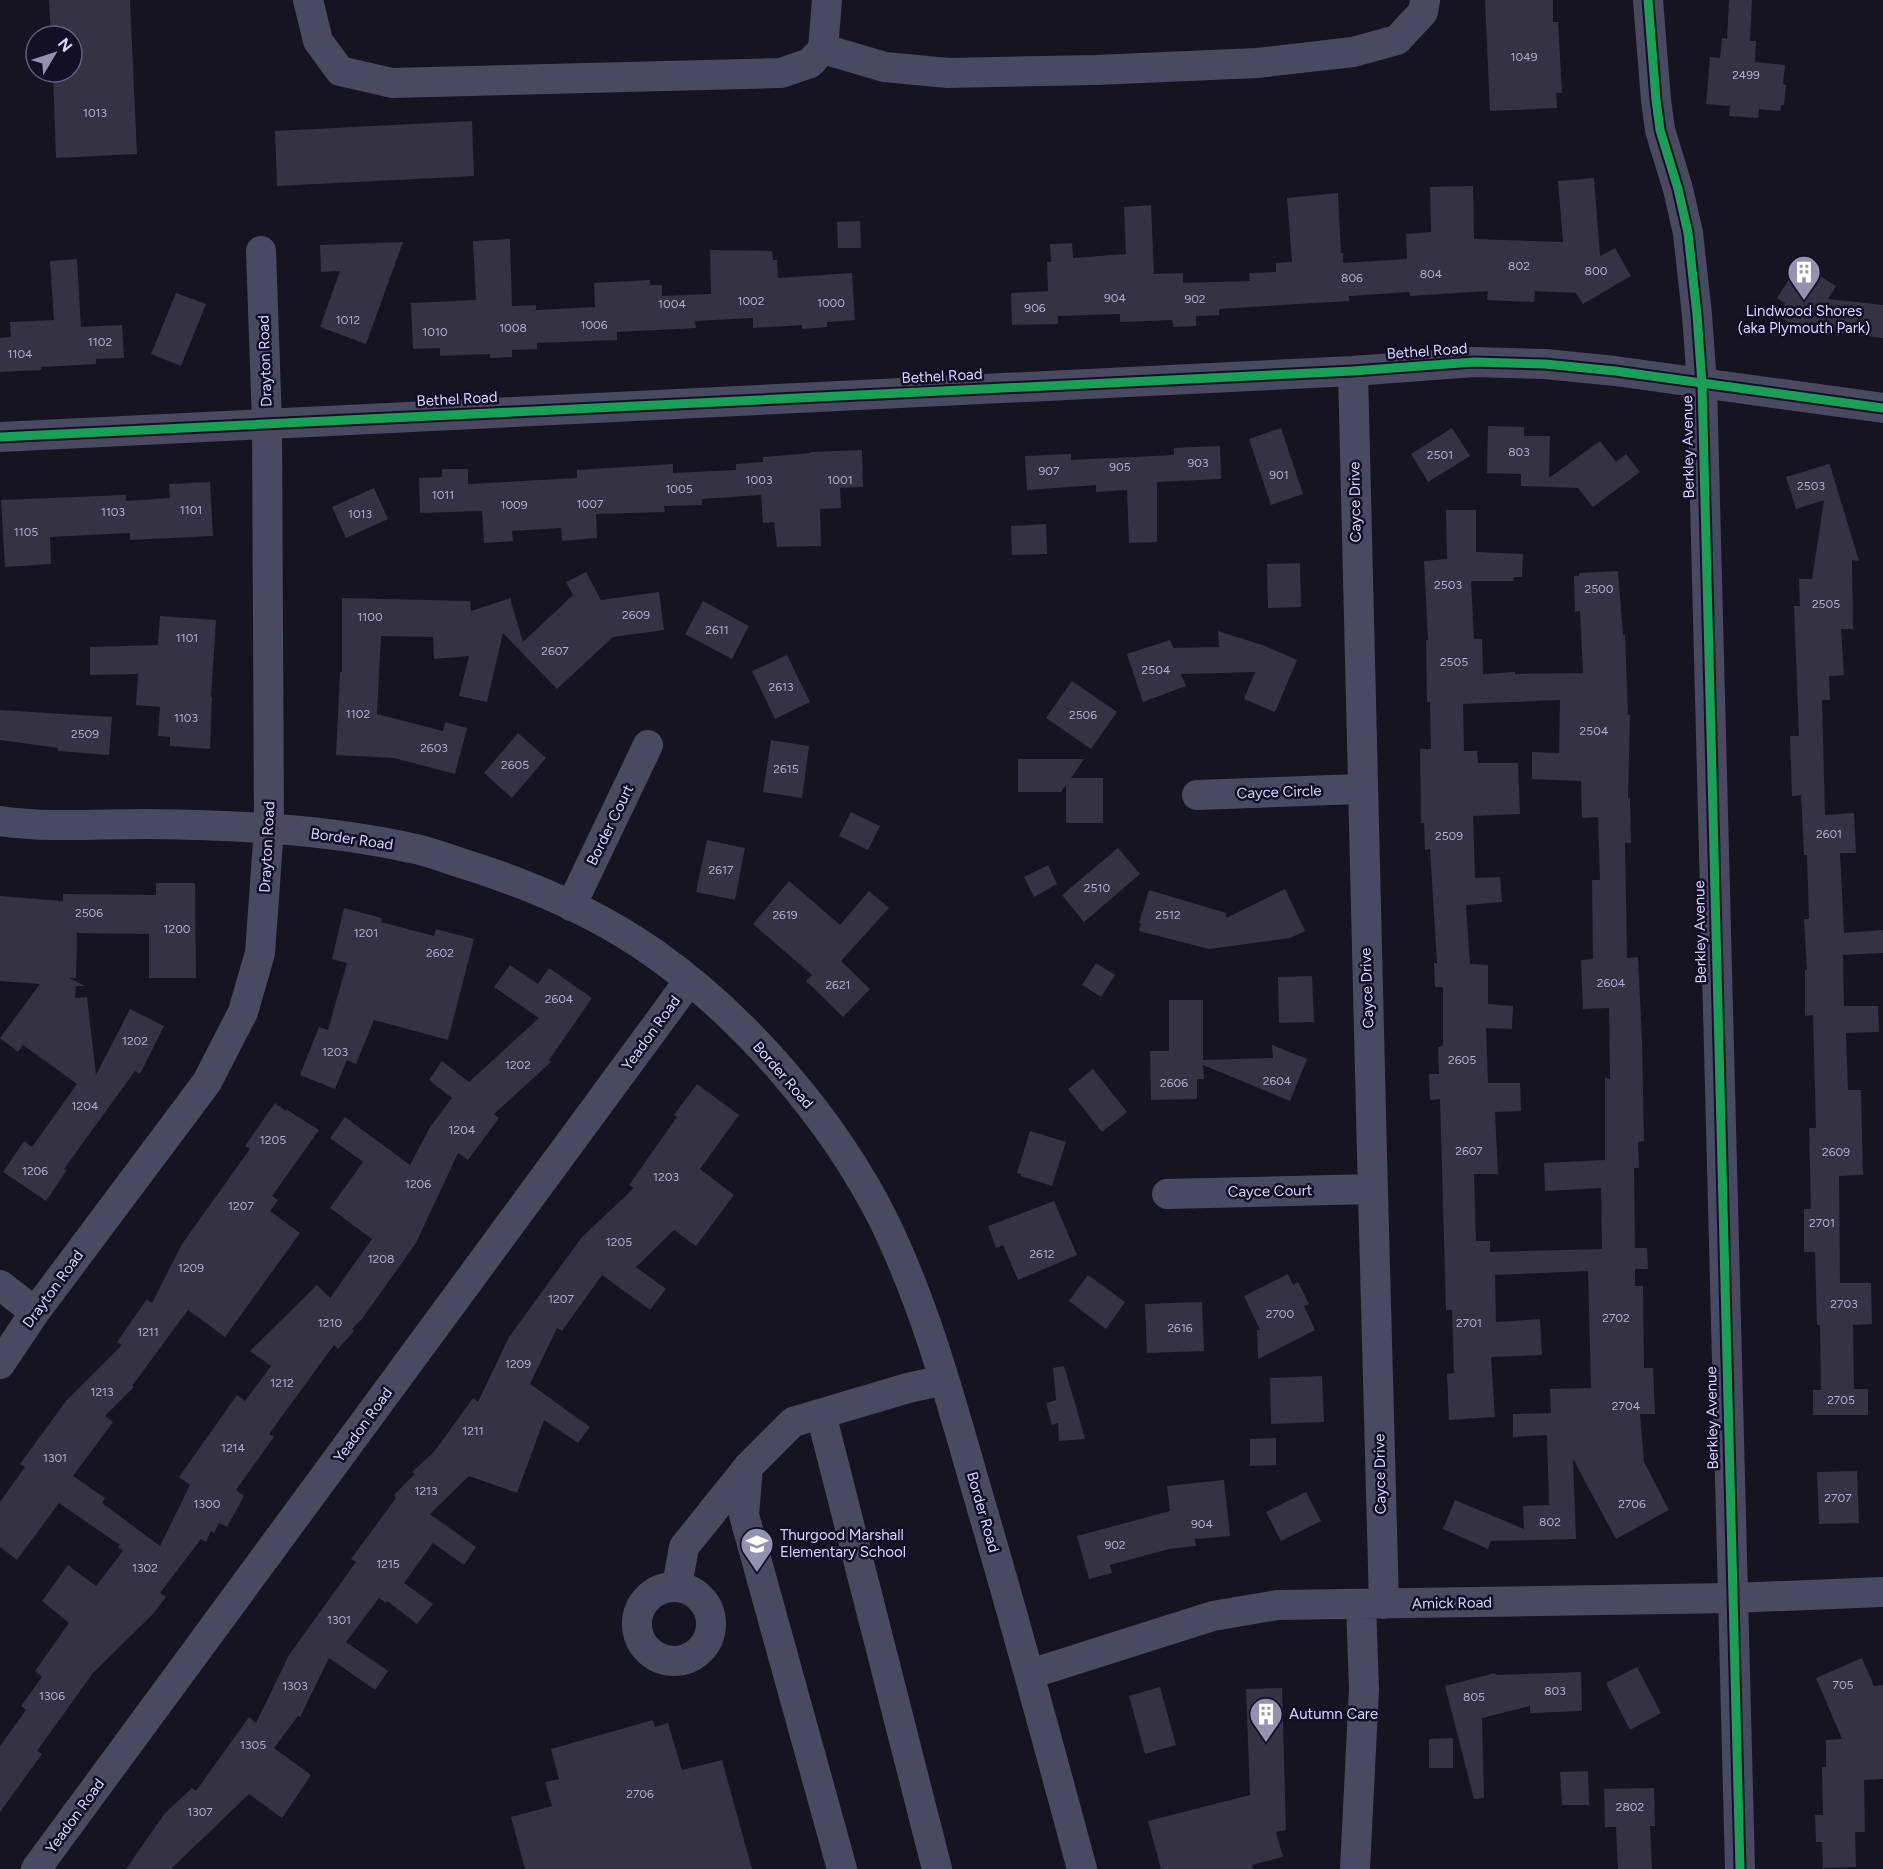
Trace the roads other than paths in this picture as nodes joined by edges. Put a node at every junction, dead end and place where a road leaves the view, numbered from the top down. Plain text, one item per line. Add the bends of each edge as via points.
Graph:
1 (308, 0) edge
2 (827, 0) edge
3 (1425, 0) edge
4 (1648, 0) edge
5 (823, 49) junction
6 (261, 251) dead end
7 (1353, 371) junction
8 (1702, 384) junction
9 (1883, 408) edge
10 (267, 423) junction
11 (0, 437) edge
12 (648, 745) dead end
13 (1360, 789) junction
14 (1197, 795) dead end
15 (0, 821) edge
16 (269, 828) junction
17 (571, 906) junction
18 (689, 981) junction
19 (1373, 1189) junction
20 (1167, 1194) dead end
21 (0, 1285) edge
22 (35, 1312) junction
23 (0, 1364) edge
24 (944, 1380) junction
25 (820, 1414) junction
26 (748, 1467) junction
27 (676, 1586) dead end
28 (1883, 1593) edge
29 (1732, 1598) junction
30 (1372, 1604) junction
31 (1030, 1674) junction
32 (36, 1869) edge
33 (842, 1869) edge
34 (937, 1869) edge
35 (1082, 1869) edge
36 (1355, 1869) edge
37 (1740, 1869) edge

1 - 5 street via 318,41 340,71 392,83 781,73 810,63
2 - 5 street
3 - 5 street via 1423,12 1397,40 1353,52 1257,63 948,73 885,67
4 - 8 street, Berkley Avenue via 1660,130 1688,233
6 - 10 street, Drayton Road
7 - 8 street, Bethel Road via 1474,362 1545,364
7 - 10 street, Bethel Road
7 - 13 street, Cayce Drive
8 - 9 street, Bethel Road
8 - 29 street, Berkley Avenue
10 - 11 street, Bethel Road
10 - 16 street, Drayton Road
12 - 17 street, Border Court
13 - 14 street, Cayce Circle
13 - 19 street, Cayce Drive
15 - 16 street, Border Road via 56,826
16 - 17 street, Border Road via 414,848 501,875
16 - 22 street, Drayton Road via 260,953 243,1011 207,1082
17 - 18 street, Border Road via 654,953
18 - 24 street, Border Road via 742,1028 798,1089 858,1173 902,1262
18 - 32 street, Yeadon Road
19 - 20 street, Cayce Court
19 - 30 street, Cayce Drive
21 - 22 street
22 - 23 street, Drayton Road
24 - 25 street
24 - 31 street, Border Road
25 - 26 street via 793,1422
25 - 34 street
26 - 27 street via 684,1547
26 - 33 street via 744,1515
28 - 29 street, Amick Road
29 - 30 street, Amick Road
29 - 37 street, Berkley Avenue
30 - 31 street, Amick Road via 1244,1609
30 - 36 street, Cayce Drive
31 - 35 street, Border Road

